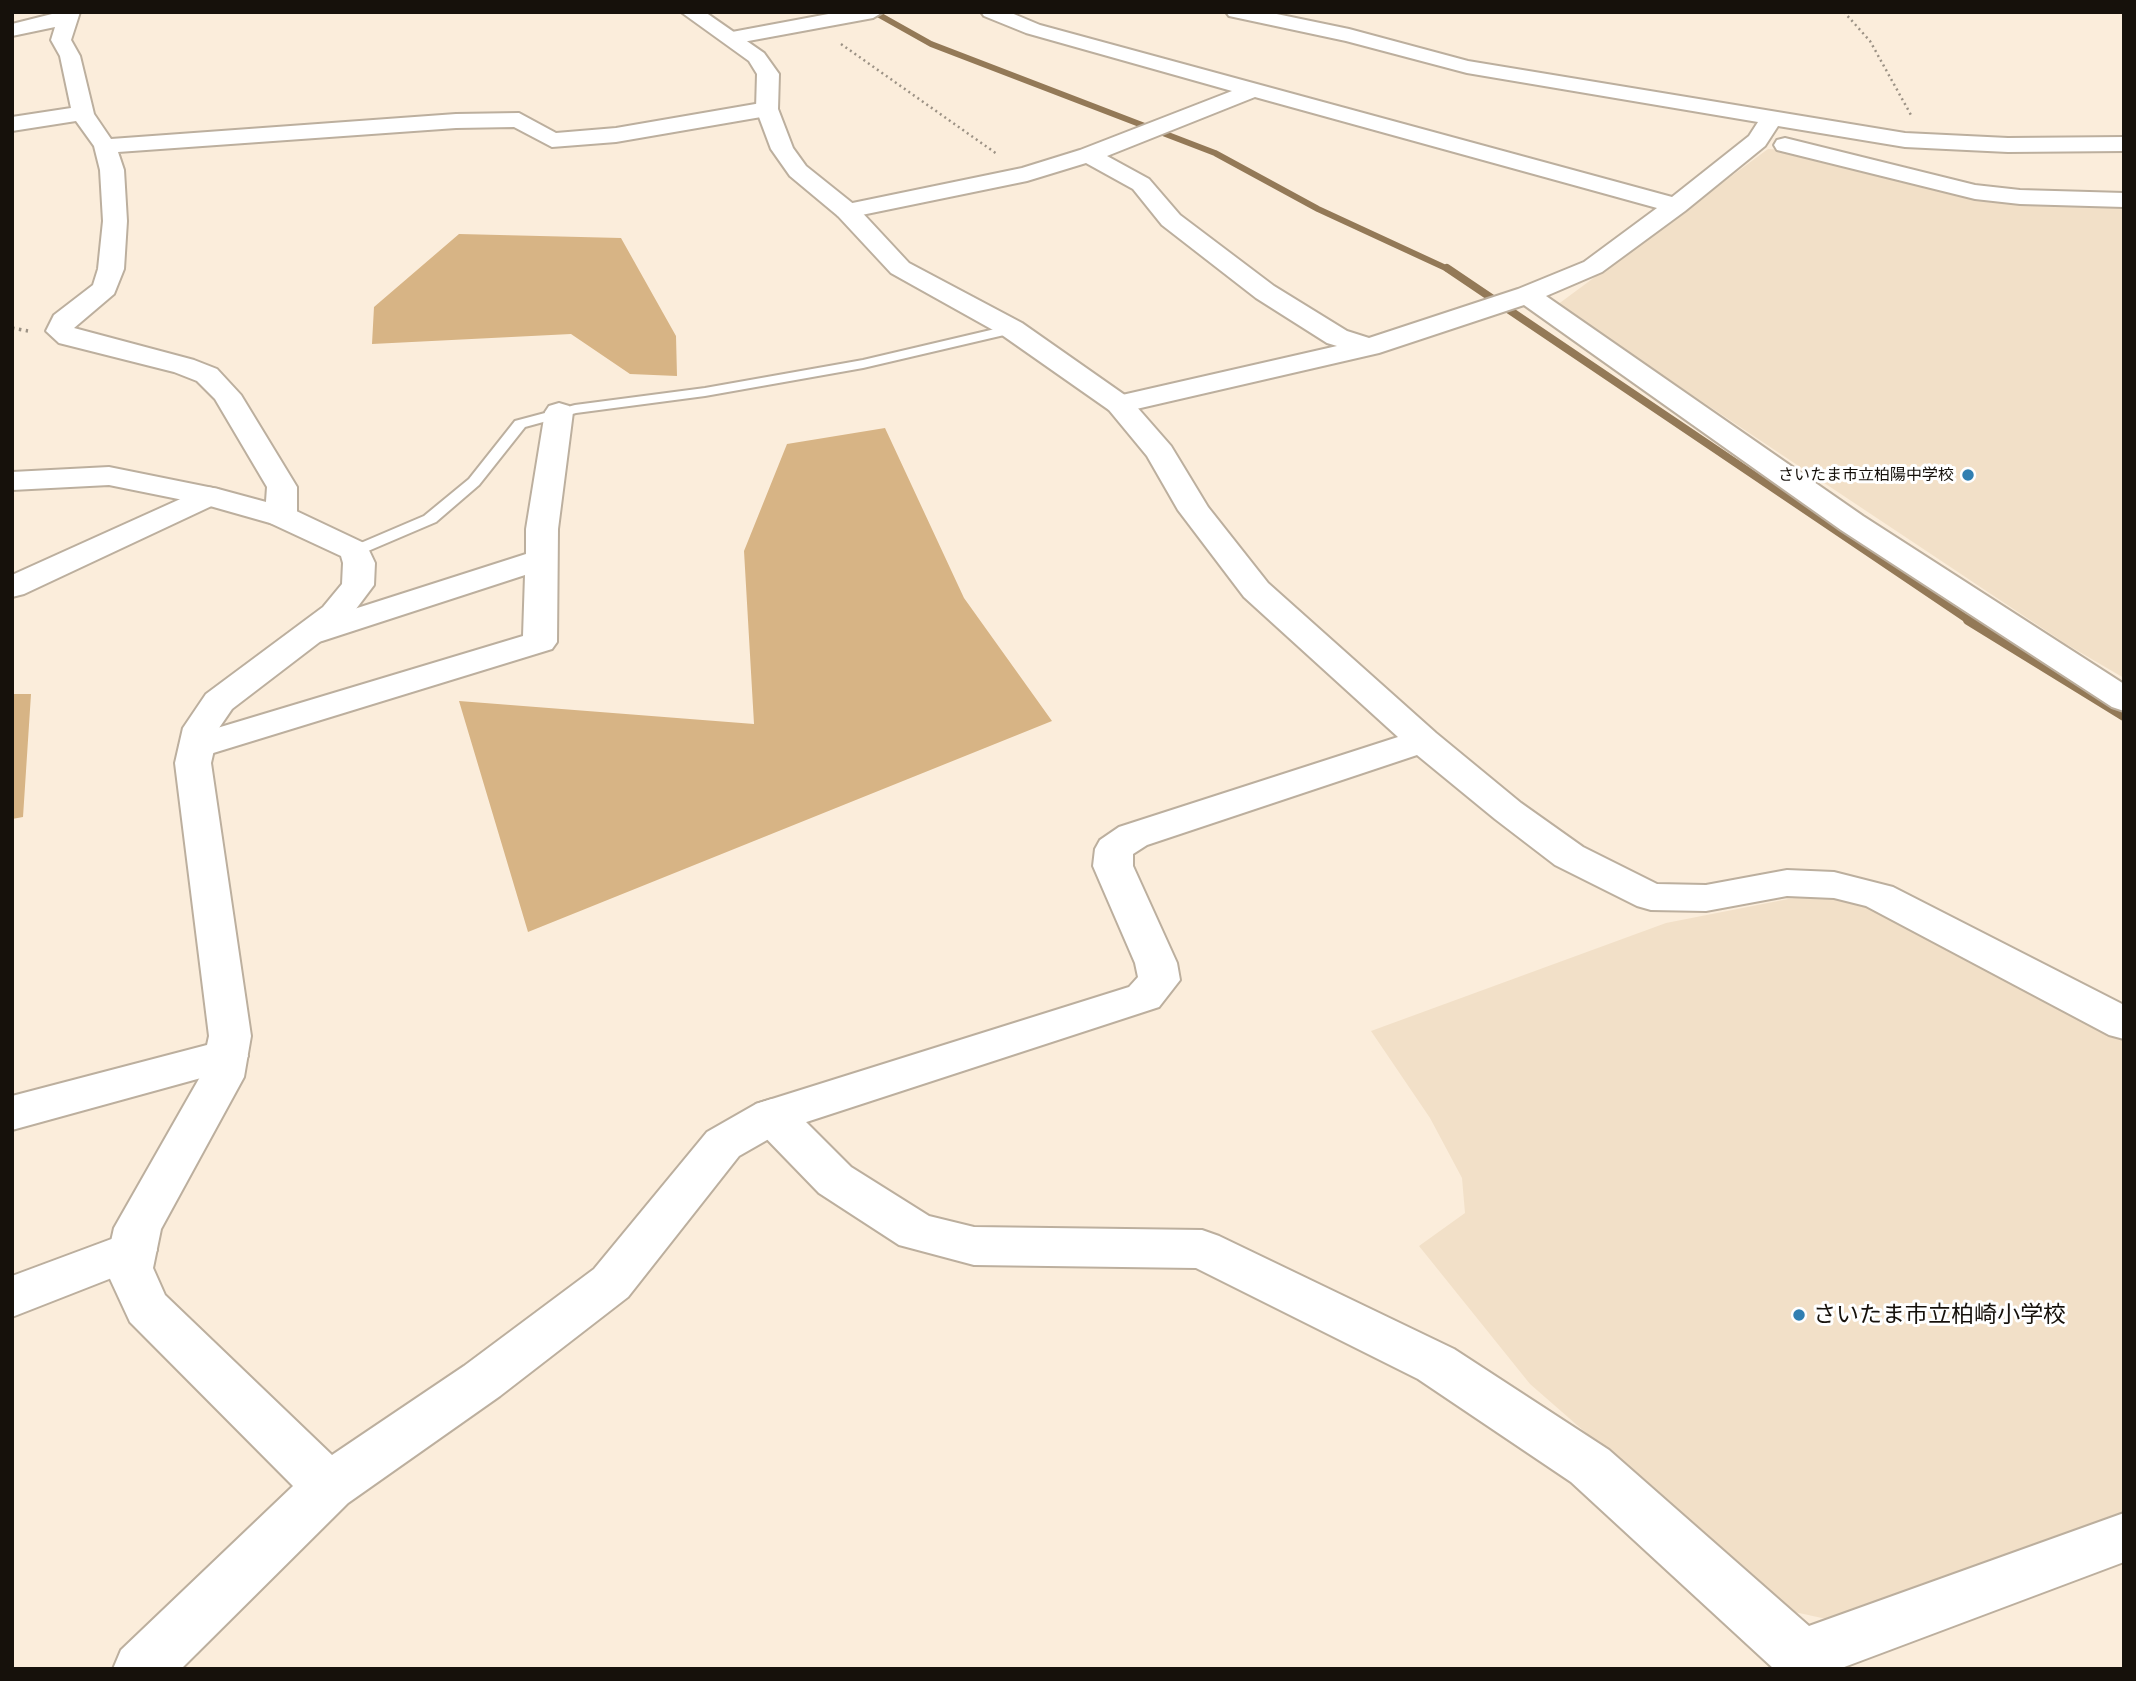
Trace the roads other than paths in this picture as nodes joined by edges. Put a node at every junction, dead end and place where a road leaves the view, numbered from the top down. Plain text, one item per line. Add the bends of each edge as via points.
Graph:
1 (691, 12) edge
2 (873, 12) edge
3 (991, 12) edge
4 (1236, 12) edge
5 (69, 15) edge
6 (12, 30) edge
7 (732, 37) junction
8 (1253, 90) junction
9 (767, 109) junction
10 (83, 113) junction
11 (1772, 118) junction
12 (12, 124) edge
13 (1757, 141) junction
14 (2124, 144) edge
15 (105, 146) junction
16 (1088, 155) junction
17 (2124, 200) edge
18 (1676, 206) junction
19 (847, 211) junction
20 (1527, 295) junction
21 (1012, 329) junction
22 (1369, 347) junction
23 (1119, 404) junction
24 (559, 412) junction
25 (12, 481) edge
26 (207, 496) junction
27 (281, 516) junction
28 (355, 551) junction
29 (542, 559) junction
30 (12, 587) edge
31 (310, 634) junction
32 (2124, 700) edge
33 (1423, 741) junction
34 (197, 746) junction
35 (2124, 1024) edge
36 (226, 1056) junction
37 (12, 1113) edge
38 (772, 1116) junction
39 (133, 1250) junction
40 (12, 1297) edge
41 (329, 1486) junction
42 (2124, 1537) edge
43 (141, 1669) edge

1 - 7 street
2 - 7 street
3 - 8 street via 1033,29
4 - 11 street via 1349,35 1467,67
5 - 6 street
5 - 10 street via 61,40 70,56
7 - 9 street via 757,57 768,74
8 - 16 street
8 - 18 street
9 - 15 street via 616,135 552,140 519,120
9 - 19 street via 782,149 799,172
10 - 12 street
10 - 15 street
11 - 13 street
11 - 14 street via 1905,140
13 - 17 street via 1812,150 1975,192
13 - 18 street
15 - 27 street via 112,170 115,221 111,269 105,288 64,321 60,331 207,376 227,395 282,488
16 - 19 street via 1027,174
16 - 22 street via 1141,184 1171,220 1265,292 1337,337
18 - 20 street via 1593,267
19 - 21 street via 900,268
20 - 22 street
20 - 32 street via 1852,523
21 - 23 street
21 - 24 lane via 863,364
22 - 23 street
23 - 33 street via 1160,452 1194,510 1256,590
24 - 28 lane via 520,424 474,482 430,519
24 - 29 street
25 - 26 street via 108,476
26 - 27 street
26 - 30 street
27 - 28 street
28 - 31 street via 359,585 335,614
29 - 31 street
29 - 34 street via 540,642
31 - 34 street via 219,702 201,728
33 - 35 street via 1569,856 1651,897 1706,898 1787,883 1834,885 1879,896
33 - 38 street via 1133,836 1114,849 1113,866 1156,963 1159,980 1144,997
34 - 36 street via 193,763 230,1036
36 - 37 street
36 - 39 street via 222,1077 138,1228
38 - 41 street via 723,1144 611,1283 482,1381
38 - 42 street via 835,1180 916,1232 974,1246 1202,1249 1436,1364 1590,1466 1801,1656
39 - 40 street
39 - 41 street via 129,1268 147,1308
41 - 43 street

